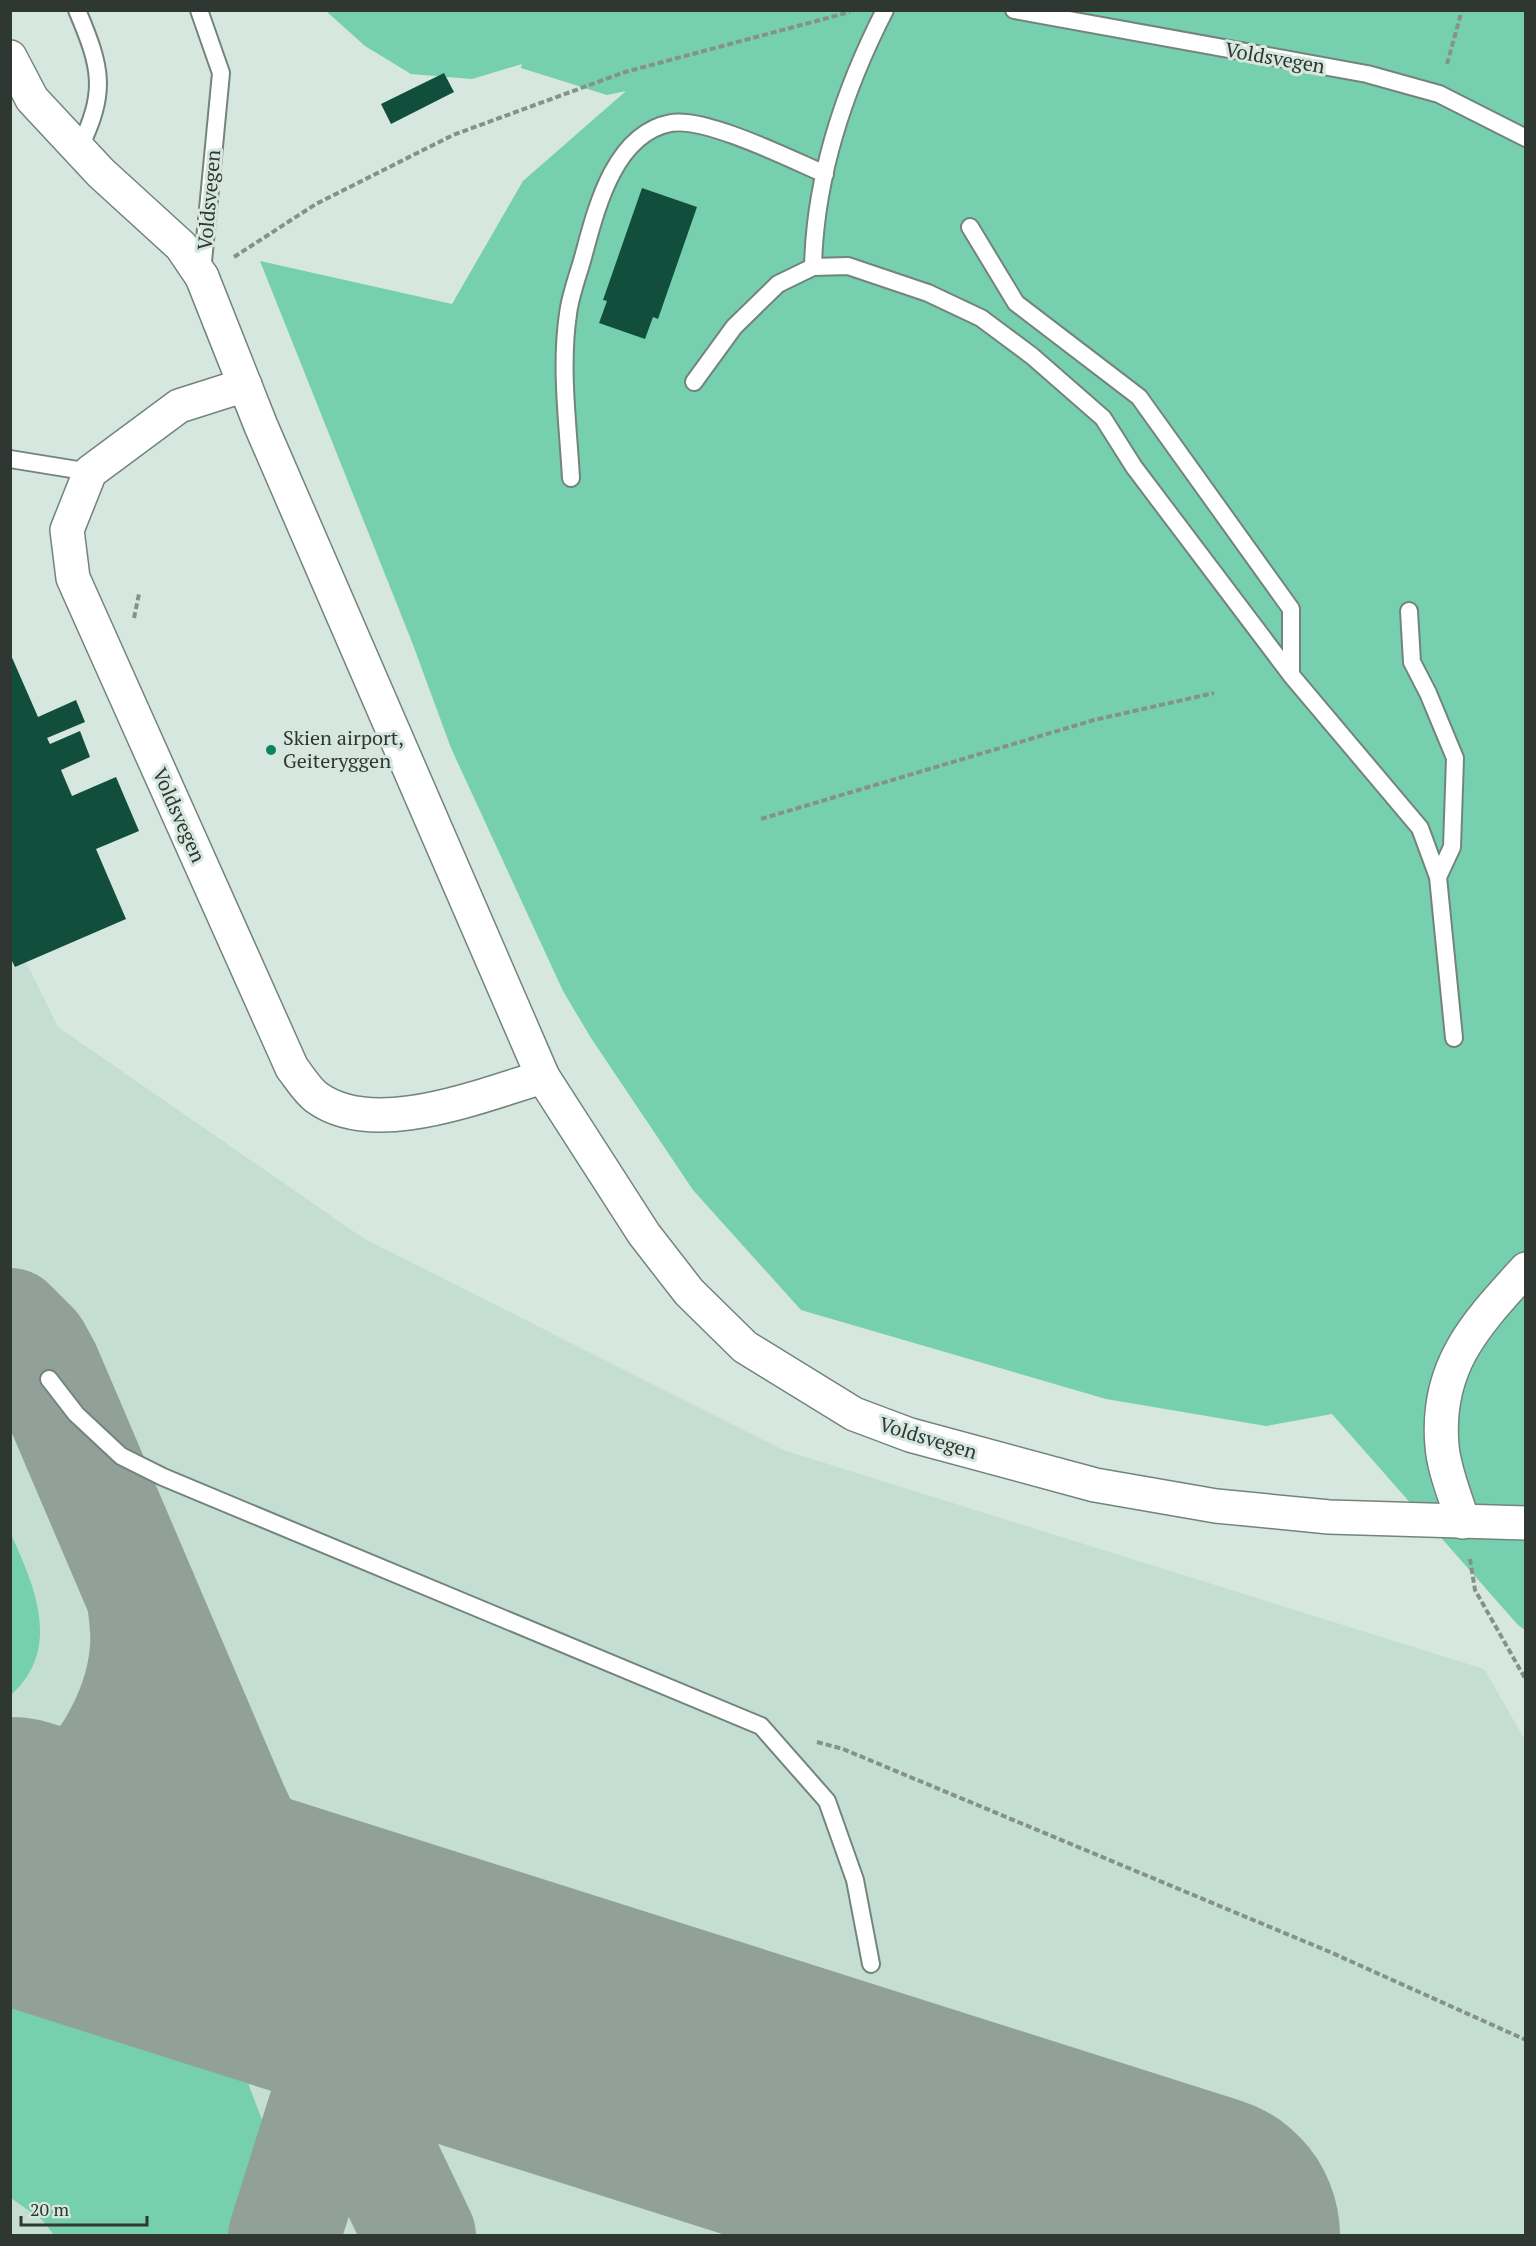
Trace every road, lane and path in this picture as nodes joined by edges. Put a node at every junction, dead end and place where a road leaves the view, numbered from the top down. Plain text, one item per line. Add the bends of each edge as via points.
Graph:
1 (77, 10) edge
2 (199, 10) edge
3 (857, 10) edge
4 (885, 10) edge
5 (1014, 10) edge
6 (1461, 10) edge
7 (10, 57) edge
8 (1439, 94) junction
9 (1526, 138) edge
10 (79, 149) junction
11 (825, 174) junction
12 (970, 227) dead end
13 (813, 267) junction
14 (202, 278) junction
15 (694, 382) dead end
16 (245, 386) junction
17 (10, 459) edge
18 (90, 472) junction
19 (572, 478) dead end
20 (1409, 610) dead end
21 (1291, 675) junction
22 (1214, 693) dead end
23 (761, 819) dead end
24 (1438, 877) junction
25 (1454, 1038) dead end
26 (543, 1077) junction
27 (1526, 1269) edge
28 (49, 1379) dead end
29 (1463, 1522) junction
30 (1526, 1523) edge
31 (1526, 1680) edge
32 (761, 1726) junction
33 (871, 1964) dead end
34 (1526, 2040) edge

1 - 10 lane via 93,47 99,76 95,116
2 - 14 lane, Voldsvegen via 221,73
3 - 14 path via 625,72 453,135 316,204
4 - 11 lane via 837,120
5 - 8 lane, Voldsvegen via 1367,74
6 - 8 path
7 - 10 street via 32,99
8 - 9 lane, Voldsvegen
10 - 14 street via 181,246
11 - 13 lane via 813,230
11 - 19 lane via 696,124 672,123 650,130 615,166 599,197 568,314 565,389
12 - 21 lane via 1016,303 1139,397 1291,609
13 - 15 lane via 778,284 741,320
13 - 21 lane via 848,266 928,293 981,318 1032,356 1103,418 1134,467
14 - 16 street, Voldsvegen
16 - 18 street via 179,406
16 - 26 street, Voldsvegen
17 - 18 lane
18 - 26 street, Voldsvegen via 67,530 73,578 292,1068 315,1096 345,1110 380,1117 445,1105
20 - 24 lane via 1412,662 1455,758 1452,848
21 - 24 lane via 1420,828
22 - 23 path via 1094,720
24 - 25 lane
26 - 29 street, Voldsvegen via 644,1234 689,1292 745,1347 854,1414 910,1435 1008,1463 1216,1506
27 - 29 street via 1471,1331 1457,1355 1444,1392 1442,1447
28 - 32 lane via 102,1439 121,1456 142,1467
29 - 30 street, Voldsvegen
29 - 31 path via 1476,1590
32 - 33 lane via 827,1801 855,1880
32 - 34 path via 843,1749 1341,1957

